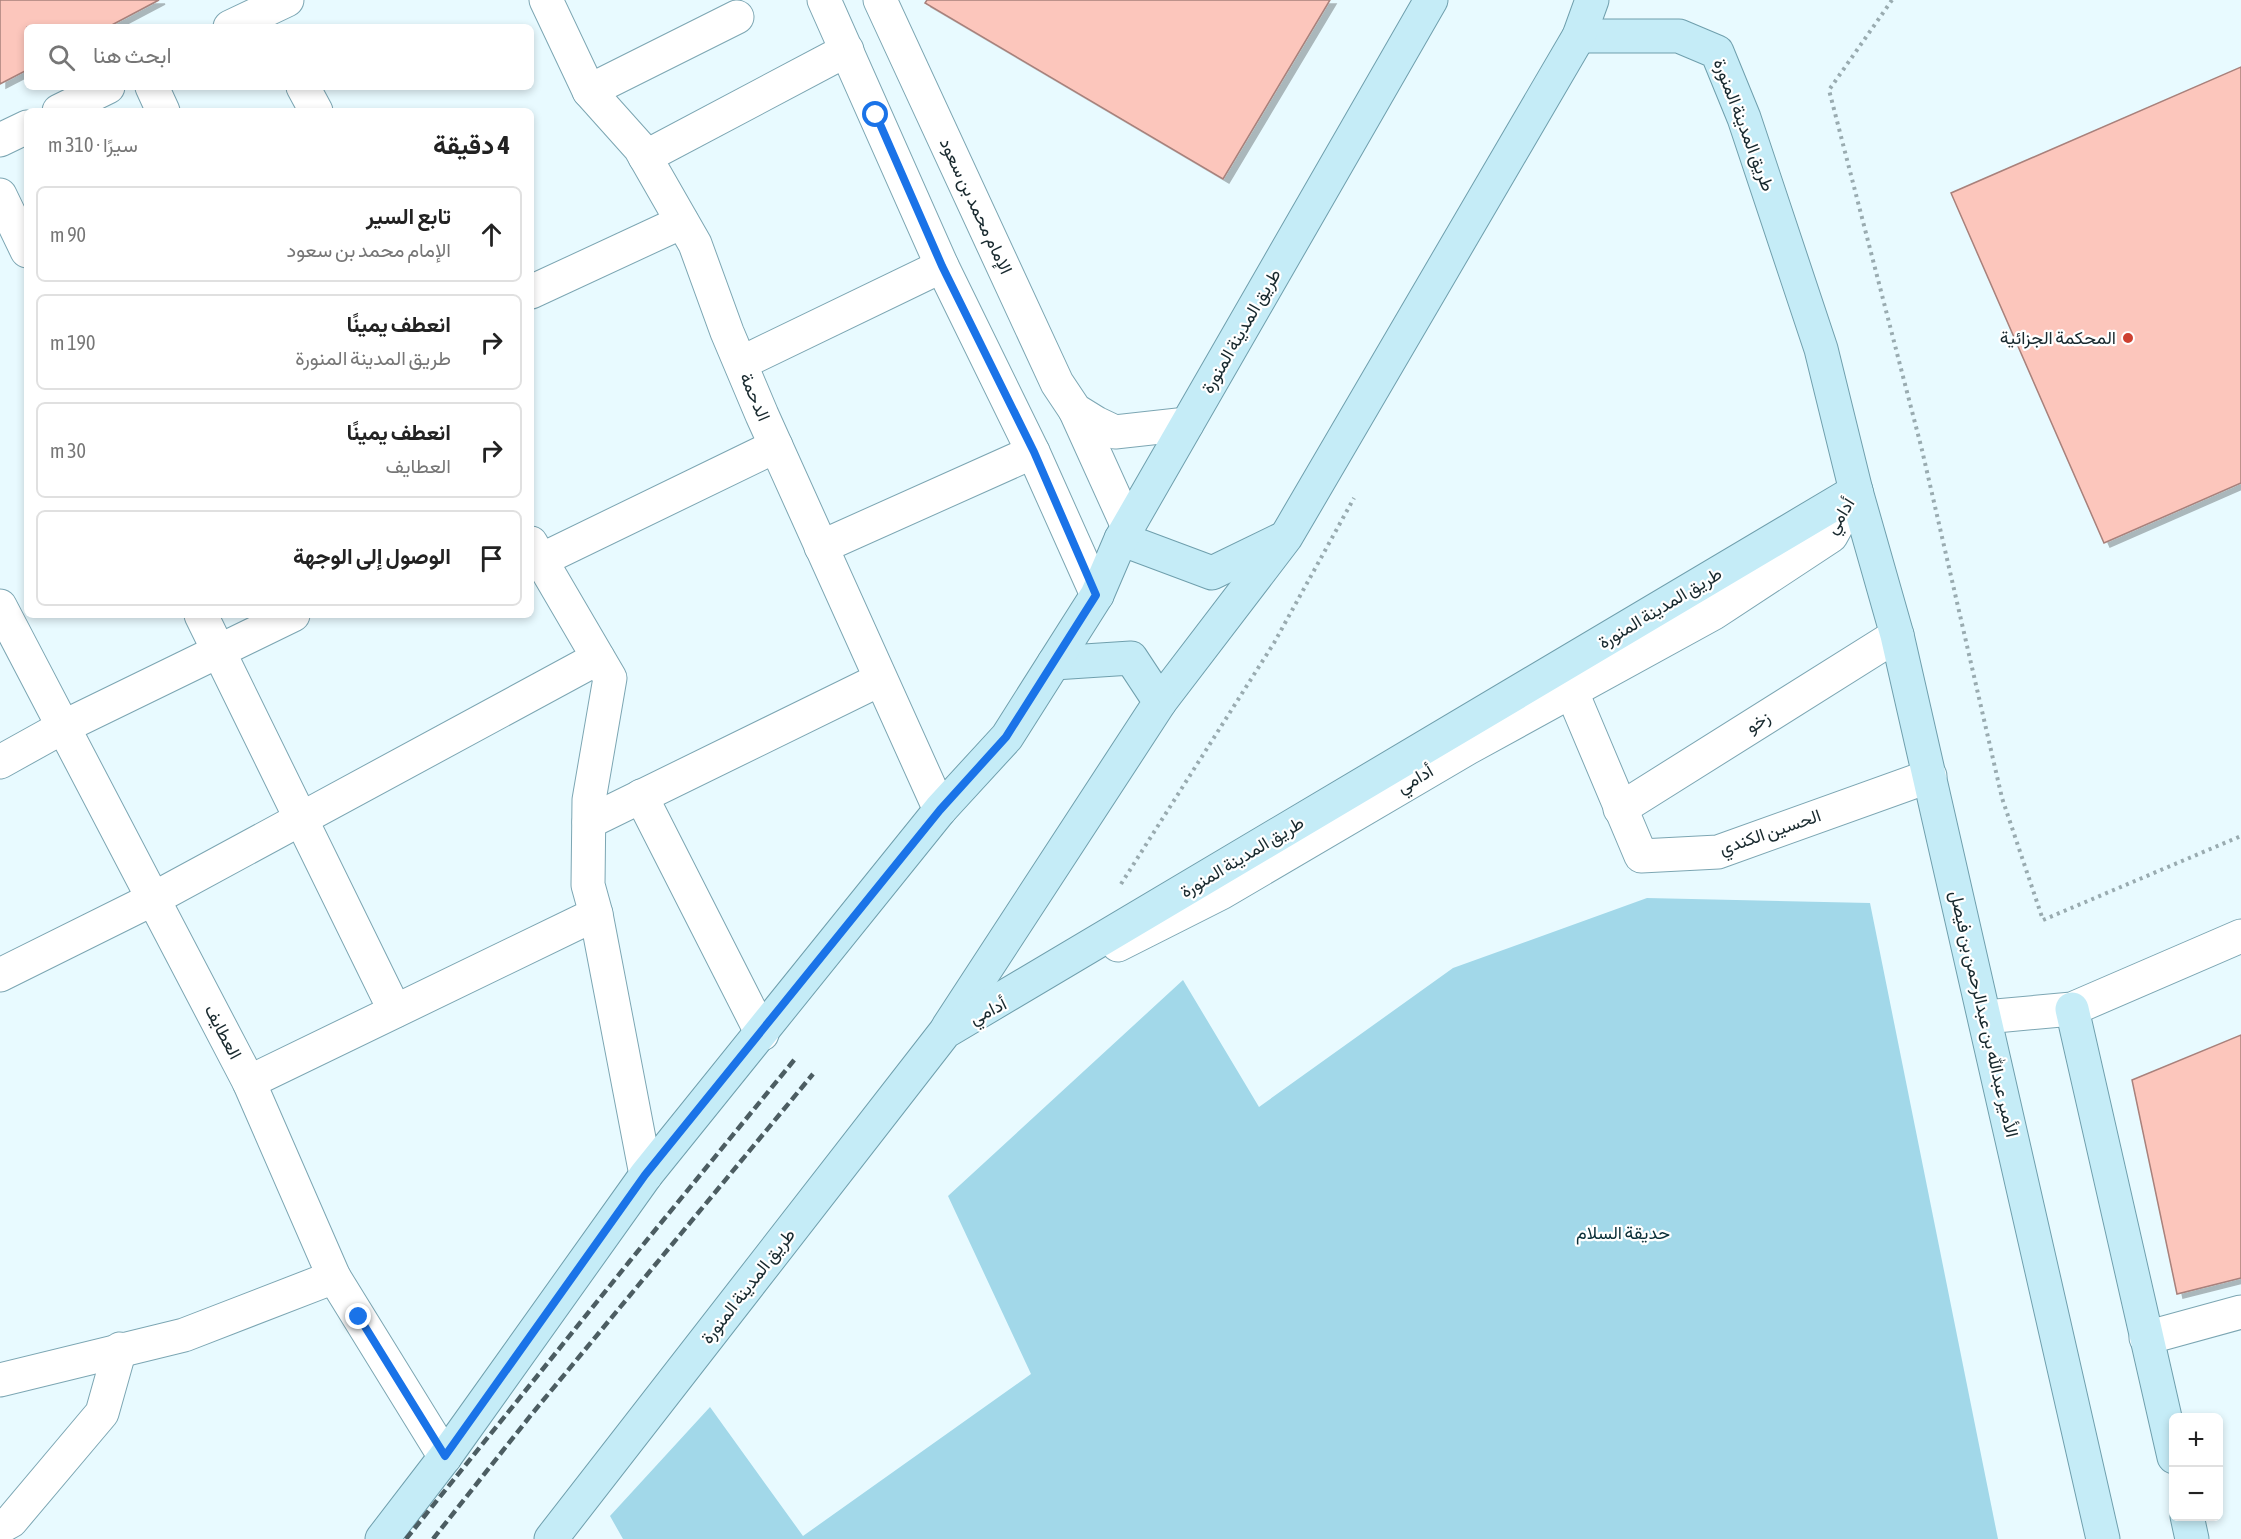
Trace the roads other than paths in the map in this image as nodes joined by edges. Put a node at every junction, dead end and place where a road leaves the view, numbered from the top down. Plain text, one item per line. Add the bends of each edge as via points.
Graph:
1 (546, 0) edge
2 (824, 0) edge
3 (880, 0) edge
4 (1431, 0) edge
5 (1592, 0) edge
6 (737, 17) dead end
7 (1579, 36) junction
8 (847, 50) junction
9 (102, 90) edge
10 (153, 90) edge
11 (305, 90) edge
12 (590, 91) junction
13 (65, 108) edge
14 (162, 108) edge
15 (314, 108) edge
16 (24, 128) edge
17 (0, 140) edge
18 (645, 157) junction
19 (0, 195) edge
20 (682, 222) junction
21 (24, 245) edge
22 (942, 266) junction
23 (534, 291) edge
24 (741, 363) junction
25 (1075, 410) junction
26 (1187, 424) junction
27 (776, 446) junction
28 (1034, 452) junction
29 (1856, 491) junction
30 (1125, 533) junction
31 (1286, 537) junction
32 (821, 547) junction
33 (536, 551) edge
34 (1096, 595) junction
35 (0, 606) edge
36 (202, 618) edge
37 (287, 618) edge
38 (1897, 635) junction
39 (219, 651) junction
40 (598, 658) junction
41 (1054, 663) junction
42 (879, 680) junction
43 (1571, 690) junction
44 (1160, 702) junction
45 (63, 727) junction
46 (0, 762) edge
47 (1930, 776) junction
48 (641, 796) junction
49 (1620, 809) junction
50 (940, 810) junction
51 (300, 819) junction
52 (589, 822) junction
53 (153, 898) junction
54 (596, 914) junction
55 (2241, 936) edge
56 (0, 975) edge
57 (2072, 1009) junction
58 (395, 1011) junction
59 (1986, 1017) junction
60 (945, 1032) junction
61 (762, 1034) junction
62 (249, 1082) junction
63 (645, 1175) junction
64 (334, 1277) junction
65 (2241, 1312) edge
66 (2146, 1338) junction
67 (120, 1349) junction
68 (0, 1380) edge
69 (2169, 1435) edge
70 (445, 1456) junction
71 (2188, 1521) edge
72 (12, 1529) edge
73 (382, 1539) edge
74 (551, 1539) edge
75 (2103, 1539) edge
76 (2192, 1539) edge

1 - 12 street, الدحمة
2 - 8 street
3 - 25 street, الإمام محمد بن سعود via 1057,382
4 - 26 main road, طريق المدينة المنورة
5 - 7 main road, طريق المدينة المنورة
6 - 12 street
7 - 29 main road, طريق المدينة المنورة via 1679,36 1717,52 1744,118 1821,349
7 - 31 main road, طريق المدينة المنورة
8 - 18 street
8 - 22 street
9 - 13 street
10 - 14 street
11 - 15 street
12 - 18 street, الدحمة
16 - 17 street
18 - 20 street, الدحمة
19 - 21 street
20 - 23 street
20 - 24 street, الدحمة via 695,244
22 - 24 street
22 - 28 street
24 - 27 street, الدحمة
25 - 26 street, الإمام محمد بن سعود via 1115,432
25 - 30 street, الإمام محمد بن سعود
26 - 30 main road, طريق المدينة المنورة
27 - 32 street, الدحمة
27 - 33 street
28 - 32 street
28 - 34 street
29 - 38 main road, الأمير عبدالله بن عبدالرحمن بن فيصل
29 - 43 street, أدامي via 1831,536 1714,613
29 - 60 main road, طريق المدينة المنورة
30 - 31 main road via 1212,573
30 - 34 main road, طريق المدينة المنورة
31 - 44 main road, طريق المدينة المنورة
32 - 42 street, الدحمة
33 - 40 street
34 - 41 main road, طريق المدينة المنورة
35 - 45 street, العطايف
36 - 39 street
37 - 39 street
38 - 47 main road, الأمير عبدالله بن عبدالرحمن بن فيصل
38 - 49 street, زخو
39 - 45 street
39 - 51 street
40 - 51 street
40 - 52 street via 610,678 589,800
41 - 44 main road via 1131,658
41 - 50 main road, طريق المدينة المنورة via 1006,737
42 - 48 street
42 - 50 street, الدحمة
43 - 49 street, الحسين الكندي
43 - 60 street, أدامي via 1221,892
44 - 60 main road, طريق المدينة المنورة
45 - 46 street
45 - 53 street, العطايف
47 - 49 street, الحسين الكندي via 1718,852 1641,856
47 - 59 main road, الأمير عبدالله بن عبدالرحمن بن فيصل
48 - 52 street
48 - 61 street
50 - 61 main road, طريق المدينة المنورة
51 - 53 street
51 - 58 street
52 - 54 street via 588,885
53 - 56 street
53 - 62 street, العطايف
54 - 58 street
54 - 63 street
55 - 57 street
57 - 59 street
57 - 66 main road
58 - 62 street
59 - 75 main road, الأمير عبدالله بن عبدالرحمن بن فيصل
60 - 74 main road, طريق المدينة المنورة
61 - 63 main road, طريق المدينة المنورة
62 - 64 street, العطايف
63 - 70 main road, طريق المدينة المنورة
64 - 67 street via 184,1335
64 - 70 street, العطايف
65 - 66 street
66 - 69 main road
67 - 68 street
67 - 72 street via 102,1413
70 - 73 main road, طريق المدينة المنورة
71 - 76 main road

